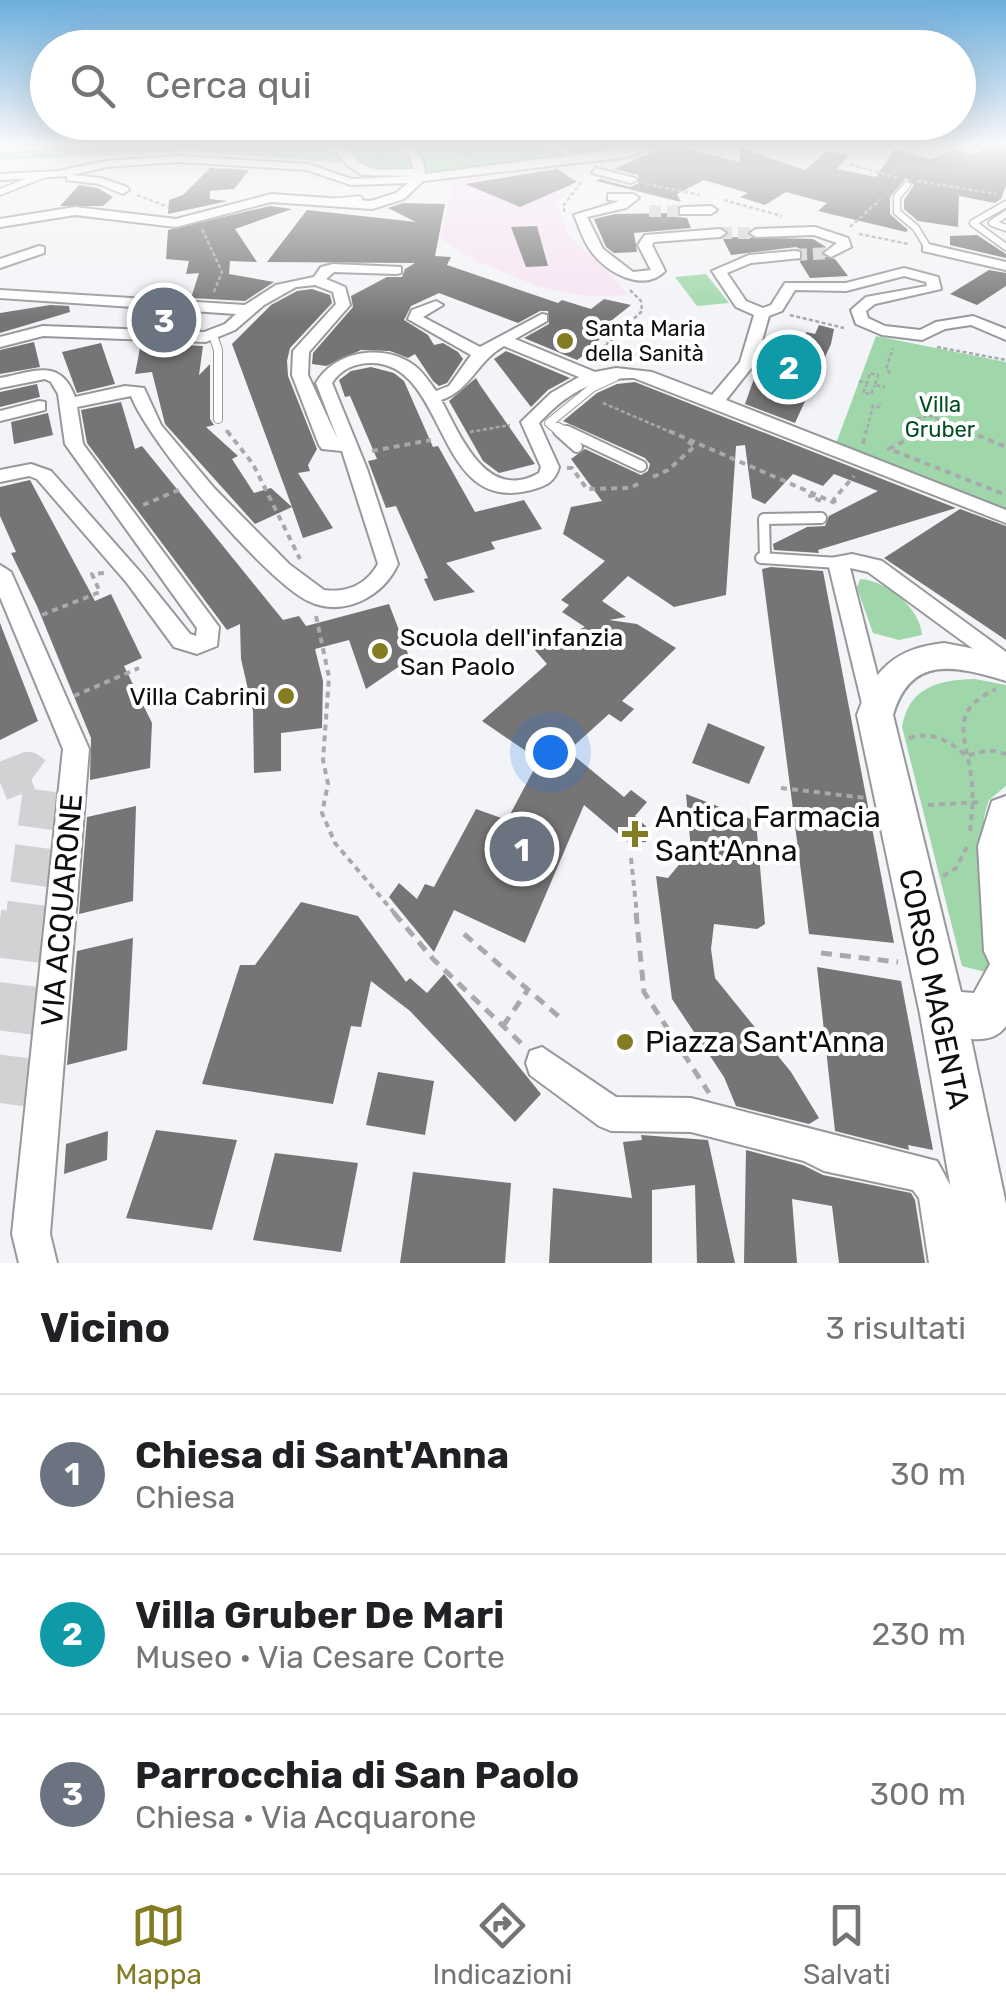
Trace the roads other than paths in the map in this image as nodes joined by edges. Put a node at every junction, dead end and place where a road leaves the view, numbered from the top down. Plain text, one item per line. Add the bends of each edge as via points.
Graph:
1 (252, 202) edge
2 (309, 202) edge
3 (334, 202) edge
4 (386, 202) edge
5 (626, 202) tunnel mouth
6 (897, 202) edge
7 (326, 203) junction
8 (715, 204) tunnel mouth
9 (1006, 204) edge
10 (649, 211) tunnel mouth
11 (684, 211) tunnel mouth
12 (1006, 214) edge
13 (575, 219) junction
14 (0, 222) edge
15 (1006, 228) edge
16 (720, 233) tunnel mouth
17 (756, 233) tunnel mouth
18 (1006, 247) edge
19 (928, 248) joint
20 (39, 250) dead end
21 (831, 253) dead end
22 (795, 255) tunnel mouth
23 (975, 259) junction
24 (0, 264) edge
25 (1006, 266) edge
26 (323, 269) junction
27 (396, 270) dead end
28 (916, 272) junction
29 (0, 294) edge
30 (436, 305) dead end
31 (248, 310) junction
32 (762, 312) junction
33 (542, 318) dead end
34 (213, 335) junction
35 (1006, 335) edge
36 (3, 339) edge
37 (506, 341) junction
38 (480, 352) junction
39 (593, 361) junction
40 (642, 369) junction
41 (0, 383) edge
42 (430, 398) junction
43 (714, 402) junction
44 (68, 404) junction
45 (39, 406) dead end
46 (0, 416) edge
47 (218, 420) road end
48 (540, 422) junction
49 (577, 447) dead end
50 (351, 450) junction
51 (0, 460) edge
52 (642, 466) dead end
53 (10, 474) edge
54 (1006, 517) edge
55 (821, 518) dead end
56 (838, 563) junction
57 (0, 572) edge
58 (1006, 666) edge
59 (888, 731) junction
60 (989, 808) edge
61 (1006, 951) edge
62 (985, 1011) edge
63 (542, 1064) road end
64 (38, 1263) edge
65 (948, 1263) edge
66 (991, 1263) edge

1 - 14 street via 176,223 75,211
2 - 7 street
3 - 7 lane
4 - 7 street
5 - 13 street
6 - 19 lane via 897,212
8 - 11 street
9 - 18 lane via 973,223
10 - 13 street
12 - 15 lane via 992,223
13 - 16 street via 591,245 636,277 658,271 644,245 650,238
17 - 21 street via 825,232 843,241
19 - 23 street
20 - 24 street
22 - 32 street via 750,258 719,271 741,304
23 - 25 street
23 - 28 street via 933,260
26 - 27 street
26 - 31 street
26 - 50 street via 344,305 301,351 300,375 328,445
28 - 32 street via 846,286 790,286 777,308
28 - 35 street via 933,280 934,289 870,300 860,306 863,322 922,334 968,320
29 - 31 street
30 - 38 street via 416,319
31 - 34 street
32 - 43 street via 740,381
33 - 37 street
34 - 36 street via 43,331
34 - 47 lane
37 - 38 street
37 - 39 street
38 - 42 street via 455,390
39 - 40 street via 612,370
39 - 48 street
40 - 43 street
40 - 48 lane via 604,380
41 - 44 street via 52,375
42 - 48 street via 479,478 494,486 522,487 550,469
42 - 50 street via 416,373 392,359 364,357 337,368 324,383
43 - 54 street via 809,434
44 - 50 street via 138,392 152,424 200,482 276,562 323,596 372,587 388,564
44 - 53 street via 74,444 208,627 208,640 186,644 44,475
45 - 46 street
48 - 49 lane
48 - 52 lane
51 - 53 street via 18,462
55 - 56 lane via 764,519 763,558
56 - 58 street via 875,566
56 - 59 street, CORSO MAGENTA
57 - 64 street, VIA ACQUARONE via 76,749 31,1234
58 - 59 street via 950,656 914,661 890,677
59 - 62 street, CORSO MAGENTA
60 - 61 street
62 - 66 street, CORSO MAGENTA
63 - 65 street via 611,1114 691,1115 924,1174 936,1192

